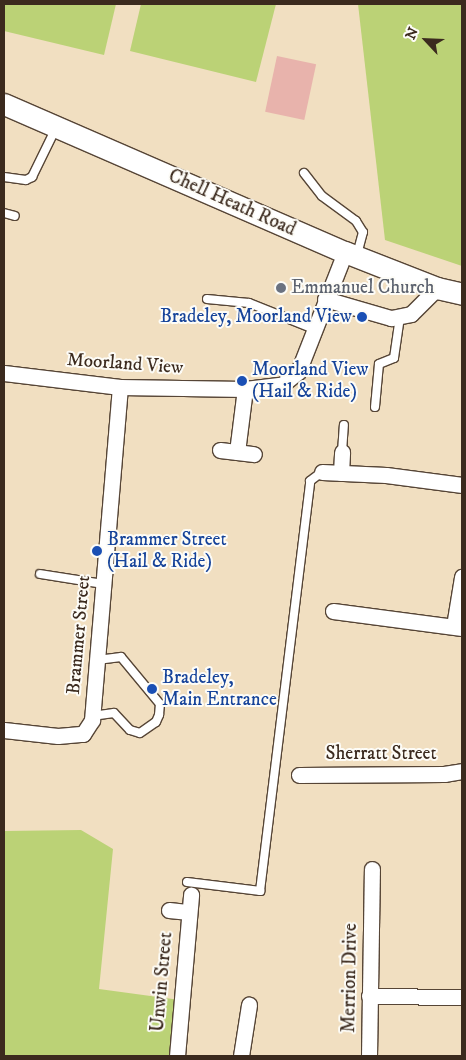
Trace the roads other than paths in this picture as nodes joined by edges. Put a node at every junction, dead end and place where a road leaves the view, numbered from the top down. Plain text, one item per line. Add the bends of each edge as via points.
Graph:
1 (4, 104) edge
2 (57, 126) junction
3 (304, 173) dead end
4 (4, 178) edge
5 (4, 213) edge
6 (15, 216) dead end
7 (351, 254) junction
8 (438, 288) junction
9 (462, 294) edge
10 (206, 299) dead end
11 (325, 299) junction
12 (400, 317) junction
13 (314, 329) junction
14 (4, 373) edge
15 (120, 387) junction
16 (245, 389) junction
17 (375, 408) dead end
18 (344, 425) dead end
19 (220, 450) dead end
20 (237, 452) junction
21 (342, 452) joint
22 (254, 454) dead end
23 (322, 472) joint
24 (341, 473) junction
25 (462, 486) edge
26 (40, 574) dead end
27 (462, 577) edge
28 (104, 584) junction
29 (333, 611) dead end
30 (458, 627) edge
31 (98, 660) junction
32 (92, 716) junction
33 (4, 730) edge
34 (462, 771) edge
35 (299, 775) dead end
36 (372, 869) dead end
37 (189, 889) joint
38 (169, 910) dead end
39 (189, 912) junction
40 (368, 996) junction
41 (462, 997) edge
42 (250, 1005) dead end
43 (177, 1056) edge
44 (241, 1056) edge
45 (369, 1056) edge

1 - 2 street, Chell Heath Road
2 - 4 lane via 32,177 26,180
2 - 7 street, Chell Heath Road
3 - 7 lane via 322,196 356,221 363,232
5 - 6 lane
7 - 8 street, Chell Heath Road
7 - 11 street, Moorland View
8 - 9 street, Chell Heath Road
8 - 12 street via 411,314
10 - 13 lane via 249,303
11 - 12 street via 390,318
11 - 13 street, Moorland View
12 - 17 lane via 394,358 379,364
13 - 16 street, Moorland View via 298,372 283,384
14 - 15 street, Moorland View
15 - 16 street, Moorland View
15 - 28 street, Brammer Street
16 - 20 street
18 - 21 lane
19 - 20 street
20 - 22 street
21 - 24 street
23 - 24 street
23 - 37 lane via 310,482 260,890
24 - 25 street via 386,475
26 - 28 lane
27 - 30 street
28 - 31 street, Brammer Street
29 - 30 street
31 - 32 street, Brammer Street
31 - 32 lane via 121,657 160,704 160,715 156,722 140,733 130,730 114,713
32 - 33 street, Brammer Street via 83,734 58,736
34 - 35 street, Sherratt Street via 444,774
36 - 40 street, Merrion Drive via 364,899
37 - 39 street, Unwin Street
38 - 39 street, Unwin Street
39 - 43 street, Unwin Street
40 - 41 street
40 - 45 street, Merrion Drive
42 - 44 street

